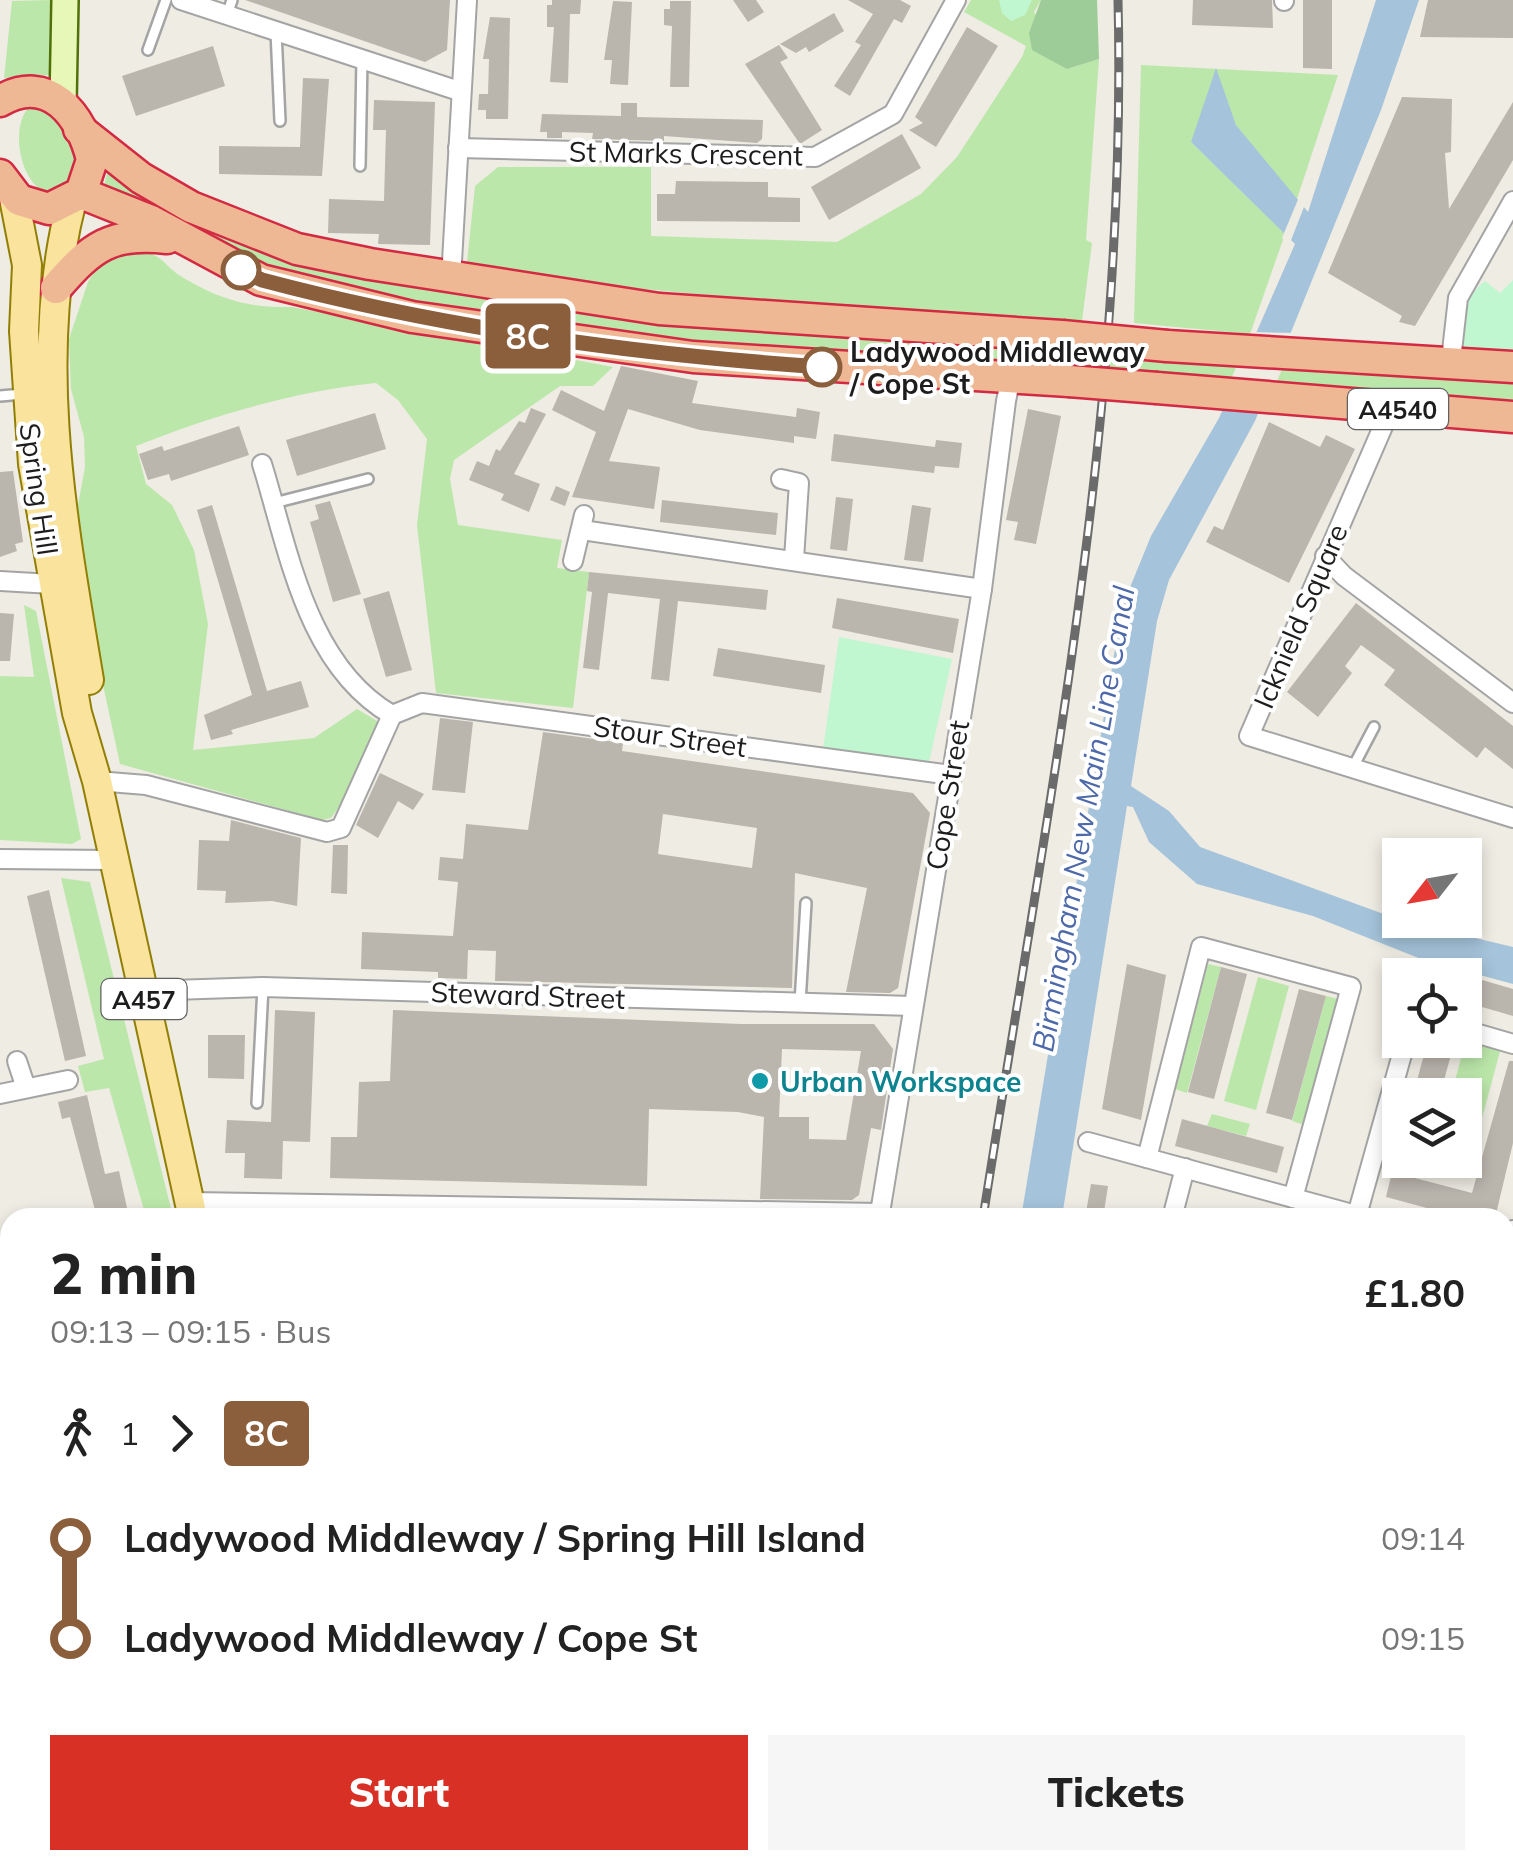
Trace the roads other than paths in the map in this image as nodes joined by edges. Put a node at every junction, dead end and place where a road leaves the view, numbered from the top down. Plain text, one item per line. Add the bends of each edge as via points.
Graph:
1 (65, 0) edge
2 (166, 0) edge
3 (181, 0) edge
4 (467, 0) edge
5 (956, 0) edge
6 (229, 8) edge
7 (276, 31) junction
8 (148, 50) dead end
9 (362, 59) junction
10 (459, 91) junction
11 (0, 100) edge
12 (71, 116) junction
13 (280, 121) dead end
14 (458, 148) junction
15 (360, 166) dead end
16 (4, 180) edge
17 (77, 197) junction
18 (1513, 200) edge
19 (185, 240) junction
20 (451, 279) junction
21 (56, 288) junction
22 (1055, 335) junction
23 (1452, 360) junction
24 (1513, 367) edge
25 (1010, 378) junction
26 (13, 395) edge
27 (1391, 408) junction
28 (1513, 417) edge
29 (262, 464) dead end
30 (368, 479) dead end
31 (781, 479) dead end
32 (274, 503) junction
33 (1325, 556) junction
34 (794, 559) junction
35 (574, 561) dead end
36 (0, 581) edge
37 (52, 584) junction
38 (982, 588) junction
39 (1513, 703) edge
40 (392, 715) junction
41 (1374, 728) dead end
42 (1352, 769) junction
43 (951, 775) junction
44 (98, 781) junction
45 (1513, 818) edge
46 (0, 859) edge
47 (112, 860) junction
48 (806, 902) dead end
49 (263, 987) junction
50 (144, 996) junction
51 (800, 1003) junction
52 (912, 1006) junction
53 (1482, 1035) edge
54 (1513, 1044) edge
55 (1400, 1058) edge
56 (17, 1061) dead end
57 (68, 1080) dead end
58 (26, 1088) junction
59 (0, 1094) edge
60 (257, 1103) dead end
61 (1088, 1142) dead end
62 (1146, 1158) junction
63 (1185, 1168) junction
64 (1293, 1198) junction
65 (192, 1208) edge
66 (881, 1208) edge
67 (1175, 1208) edge
68 (1328, 1208) edge
69 (1354, 1208) edge

1 - 12 main road
2 - 8 lane
3 - 6 street
4 - 10 street
5 - 14 street, St Marks Crescent via 892,114 816,157
6 - 7 street
7 - 9 street
7 - 13 lane
9 - 10 street
9 - 15 lane
10 - 14 street
11 - 12 highway, A4540 via 38,90
12 - 17 highway, Spring Hill via 92,160
12 - 20 highway, A4540 via 141,178 225,222 297,249
14 - 20 street
16 - 17 highway, Spring Hill / A4540 via 42,209
16 - 26 main road, Spring Hill / A457 via 27,265
17 - 19 highway, A4540
17 - 21 main road, Spring Hill / A457
18 - 23 street via 1458,298
19 - 21 highway, A4540 via 121,236 102,244
19 - 25 highway, A4540 via 262,280 412,318 693,358
20 - 22 highway, A4540 via 660,310
21 - 44 main road, Spring Hill / A457 via 57,456
22 - 23 highway, A4540, bridge
22 - 25 street
23 - 24 highway, A4540
25 - 27 highway, A4540, bridge
25 - 38 street, Cope Street
26 - 37 main road, Spring Hill / A457
27 - 28 highway, A4540
27 - 33 street, Icknield Square
29 - 32 street
30 - 32 lane
31 - 34 street via 799,483
32 - 40 street via 314,627 332,660 370,702
33 - 39 street
33 - 42 street, Icknield Square via 1249,736
34 - 35 street via 583,523
34 - 38 street
36 - 37 street
37 - 44 main road, Spring Hill / A457
38 - 43 street, Cope Street
40 - 43 street, Stour Street via 422,704
40 - 44 street via 340,828 327,832 146,785
41 - 42 lane
42 - 45 street, Icknield Square
43 - 52 street, Cope Street
44 - 47 main road, Spring Hill / A457
46 - 47 street
47 - 50 main road, Spring Hill / A457
48 - 51 lane
49 - 50 street, Steward Street
49 - 51 street, Steward Street
49 - 60 lane
50 - 65 main road, Spring Hill / A457
51 - 52 street, Steward Street
52 - 66 street, Cope Street
53 - 54 street
55 - 69 street
56 - 58 street
57 - 58 street
58 - 59 street
61 - 62 street
62 - 63 street
62 - 64 street via 1201,946 1351,987
63 - 64 street
63 - 67 street
64 - 68 street

